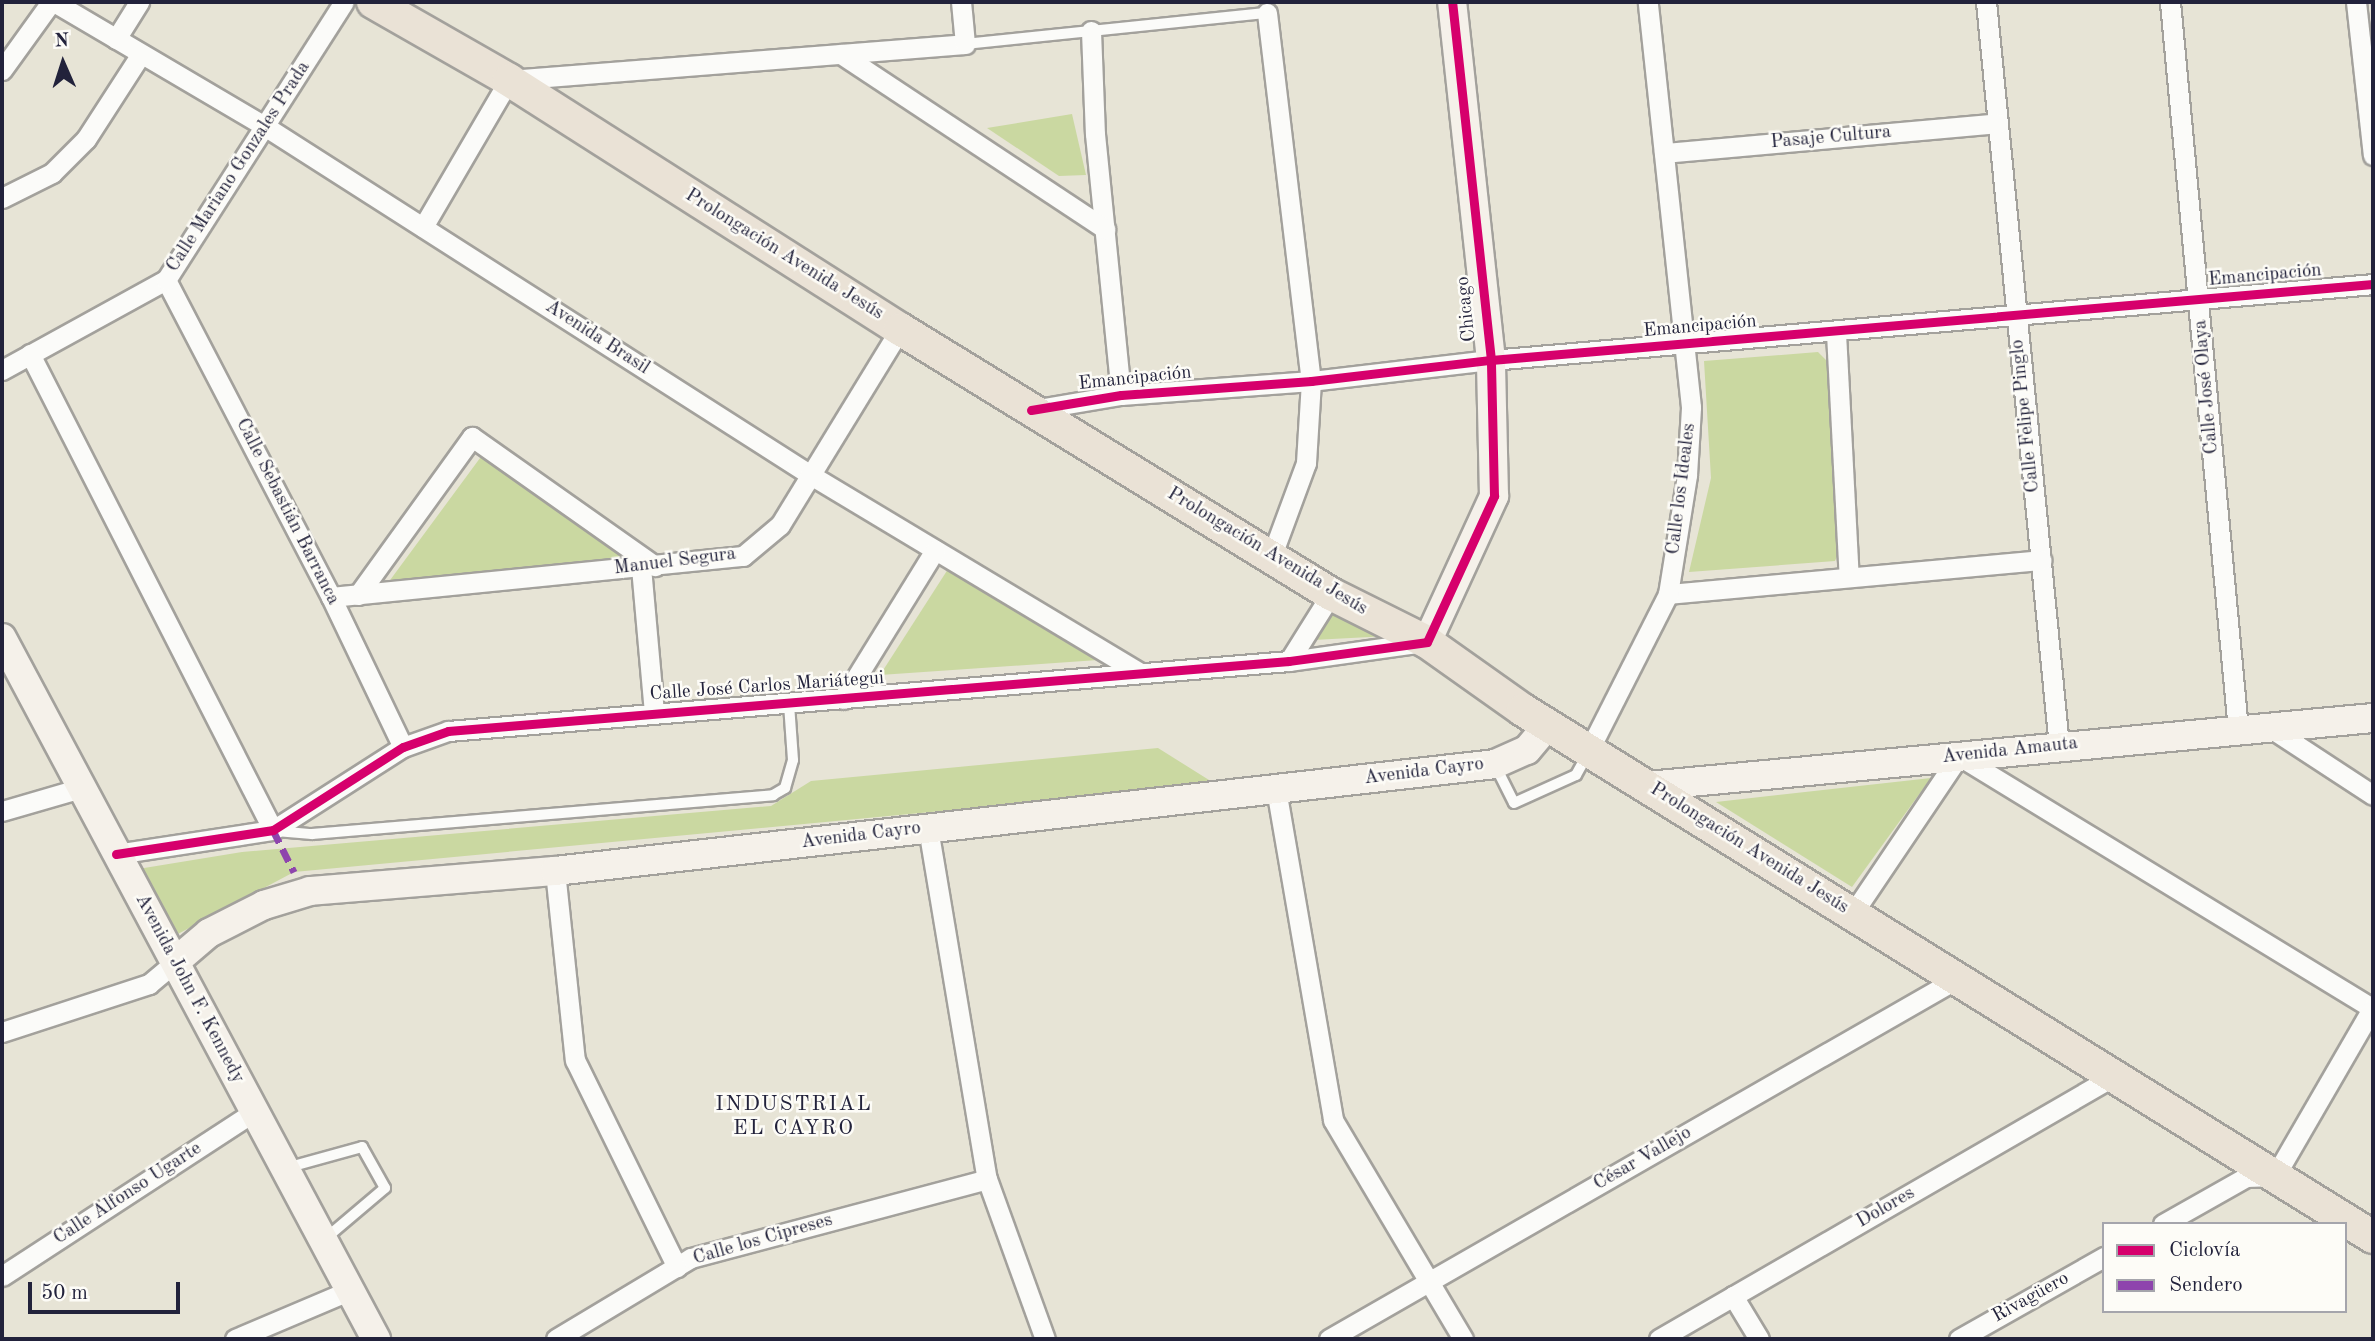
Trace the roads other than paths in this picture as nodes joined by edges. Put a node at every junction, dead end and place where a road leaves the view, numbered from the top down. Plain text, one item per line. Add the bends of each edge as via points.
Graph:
1 (53, 2) edge
2 (139, 2) edge
3 (344, 2) edge
4 (373, 2) edge
5 (961, 2) edge
6 (1452, 2) edge
7 (1648, 2) edge
8 (1986, 2) edge
9 (2170, 2) edge
10 (2356, 2) edge
11 (1267, 13) joint
12 (1091, 32) junction
13 (116, 39) junction
14 (965, 44) junction
15 (141, 54) junction
16 (841, 54) junction
17 (2, 70) edge
18 (509, 80) junction
19 (1998, 123) junction
20 (266, 127) junction
21 (1664, 153) junction
22 (2373, 155) edge
23 (2, 198) edge
24 (423, 227) junction
25 (1105, 229) junction
26 (166, 280) junction
27 (2373, 284) edge
28 (2199, 300) junction
29 (2017, 315) junction
30 (900, 329) junction
31 (1836, 333) junction
32 (1685, 346) junction
33 (30, 354) junction
34 (1490, 360) junction
35 (2, 370) edge
36 (1311, 381) junction
37 (1121, 395) junction
38 (1031, 410) junction
39 (809, 474) junction
40 (935, 550) junction
41 (1272, 555) junction
42 (2041, 560) junction
43 (648, 566) junction
44 (1849, 577) junction
45 (1331, 594) junction
46 (1668, 594) junction
47 (358, 595) junction
48 (331, 597) junction
49 (2, 638) edge
50 (1427, 642) junction
51 (1289, 661) junction
52 (1140, 673) junction
53 (843, 699) junction
54 (789, 704) junction
55 (654, 713) junction
56 (2373, 718) edge
57 (1548, 725) junction
58 (2269, 727) junction
59 (2238, 730) junction
60 (2059, 746) junction
61 (403, 747) junction
62 (1589, 750) junction
63 (1959, 757) junction
64 (1495, 764) junction
65 (1648, 786) junction
66 (81, 788) junction
67 (1276, 789) junction
68 (2373, 795) edge
69 (2, 811) edge
70 (928, 828) junction
71 (273, 830) junction
72 (116, 854) junction
73 (555, 871) junction
74 (1853, 913) junction
75 (176, 961) junction
76 (1958, 978) junction
77 (2373, 1009) edge
78 (2, 1032) edge
79 (2114, 1076) junction
80 (255, 1111) junction
81 (283, 1169) junction
82 (2275, 1176) junction
83 (987, 1179) junction
84 (2167, 1222) edge
85 (2373, 1237) edge
86 (320, 1243) junction
87 (2102, 1258) edge
88 (677, 1267) junction
89 (2, 1276) edge
90 (1428, 1282) junction
91 (348, 1291) junction
92 (1733, 1296) junction
93 (236, 1339) edge
94 (376, 1339) edge
95 (556, 1339) edge
96 (1045, 1339) edge
97 (1329, 1339) edge
98 (1463, 1339) edge
99 (1658, 1339) edge
100 (1759, 1339) edge
101 (1959, 1339) edge

1 - 13 street, Avenida Brasil
1 - 17 street
2 - 13 street
3 - 20 street, Calle Mariano Gonzales Prada
4 - 18 main road, Prolongación Avenida Jesús
5 - 14 street
6 - 34 main road, Chicago
7 - 21 street, Calle los Ideales
8 - 19 street, Calle Felipe Pinglo
9 - 28 street, Calle José Olaya
10 - 22 street
11 - 12 lane
11 - 36 street
12 - 14 lane
12 - 25 street
13 - 15 street, Avenida Brasil
14 - 16 street
15 - 20 street, Avenida Brasil
15 - 23 street via 86,139 52,173
16 - 18 street
16 - 25 street
18 - 24 street
18 - 30 main road, Prolongación Avenida Jesús
19 - 21 street, Pasaje Cultura
19 - 29 street, Calle Felipe Pinglo
20 - 24 street, Avenida Brasil
20 - 26 street, Calle Mariano Gonzales Prada
21 - 32 street, Calle los Ideales
24 - 39 street, Avenida Brasil
25 - 37 street
26 - 33 street, Calle Mariano Gonzales Prada
26 - 48 street, Calle Sebastián Barranca
27 - 28 street, Emancipación
28 - 29 street, Emancipación
28 - 59 street, Calle José Olaya
29 - 31 street, Emancipación
29 - 42 street, Calle Felipe Pinglo
30 - 38 main road, Prolongación Avenida Jesús
30 - 39 street, Manuel Segura
31 - 32 street, Emancipación
31 - 44 street
32 - 34 street, Emancipación
32 - 46 street, Calle los Ideales via 1691,407 1687,475
33 - 35 street, Calle Mariano Gonzales Prada
33 - 71 street
34 - 36 street, Emancipación
34 - 50 main road, Chicago via 1494,496
36 - 37 street, Emancipación
36 - 41 street via 1306,463
37 - 38 street, Emancipación
38 - 41 main road, Prolongación Avenida Jesús
39 - 40 street, Avenida Brasil
39 - 43 street, Manuel Segura via 780,525 743,556
40 - 52 street, Avenida Brasil
40 - 53 street, Calle José Carlos Mariátegui
41 - 45 main road, Prolongación Avenida Jesús
42 - 44 street
42 - 60 street, Calle Felipe Pinglo
43 - 47 street, Manuel Segura
43 - 47 street via 472,437
43 - 55 street
44 - 46 street
45 - 50 main road, Prolongación Avenida Jesús
45 - 51 street
46 - 62 street, Calle los Ideales
47 - 48 street, Manuel Segura
48 - 61 street, Calle Sebastián Barranca
49 - 66 main road, Avenida John F. Kennedy
50 - 51 street, Calle José Carlos Mariátegui
50 - 57 main road, Prolongación Avenida Jesús
51 - 52 street, Calle José Carlos Mariátegui
52 - 53 street, Calle José Carlos Mariátegui
53 - 54 street, Calle José Carlos Mariátegui
54 - 55 street, Calle José Carlos Mariátegui
54 - 71 lane via 793,760 786,788 773,795 312,834
55 - 61 street, Calle José Carlos Mariátegui via 448,731
56 - 58 main road, Avenida Amauta
57 - 62 main road, Prolongación Avenida Jesús
57 - 64 main road, Avenida Cayro via 1527,750
58 - 59 main road, Avenida Amauta
58 - 68 street
59 - 60 main road, Avenida Amauta
60 - 63 main road, Avenida Amauta
61 - 71 street, Calle José Carlos Mariátegui
62 - 64 lane via 1576,775 1514,803
62 - 65 main road, Prolongación Avenida Jesús
63 - 65 main road, Avenida Amauta
63 - 74 street
63 - 77 street
64 - 67 main road, Avenida Cayro
65 - 74 main road, Prolongación Avenida Jesús
66 - 69 street
66 - 72 main road, Avenida John F. Kennedy
67 - 70 main road, Avenida Cayro
67 - 90 street via 1333,1120
70 - 73 main road, Avenida Cayro
70 - 83 street
71 - 72 street
72 - 75 main road, Avenida John F. Kennedy
73 - 75 main road, Avenida Cayro via 310,891 264,905 209,933
73 - 88 street via 575,1060
74 - 76 main road, Prolongación Avenida Jesús
75 - 78 street via 149,984
75 - 80 main road, Avenida John F. Kennedy
76 - 79 main road, Prolongación Avenida Jesús
76 - 90 street, César Vallejo
77 - 82 street
79 - 82 main road, Prolongación Avenida Jesús
79 - 92 street, Dolores
80 - 81 main road, Avenida John F. Kennedy
80 - 89 street, Calle Alfonso Ugarte
81 - 86 main road, Avenida John F. Kennedy
81 - 86 lane via 362,1147 384,1188
82 - 84 street via 2246,1177
82 - 85 main road, Prolongación Avenida Jesús
83 - 88 street, Calle los Cipreses via 691,1258
83 - 96 street
86 - 91 main road, Avenida John F. Kennedy
87 - 101 street, Rivagüero
88 - 95 street, Calle los Cipreses
90 - 97 street, César Vallejo
90 - 98 street
91 - 93 street
91 - 94 main road, Avenida John F. Kennedy
92 - 99 street, Dolores
92 - 100 street

